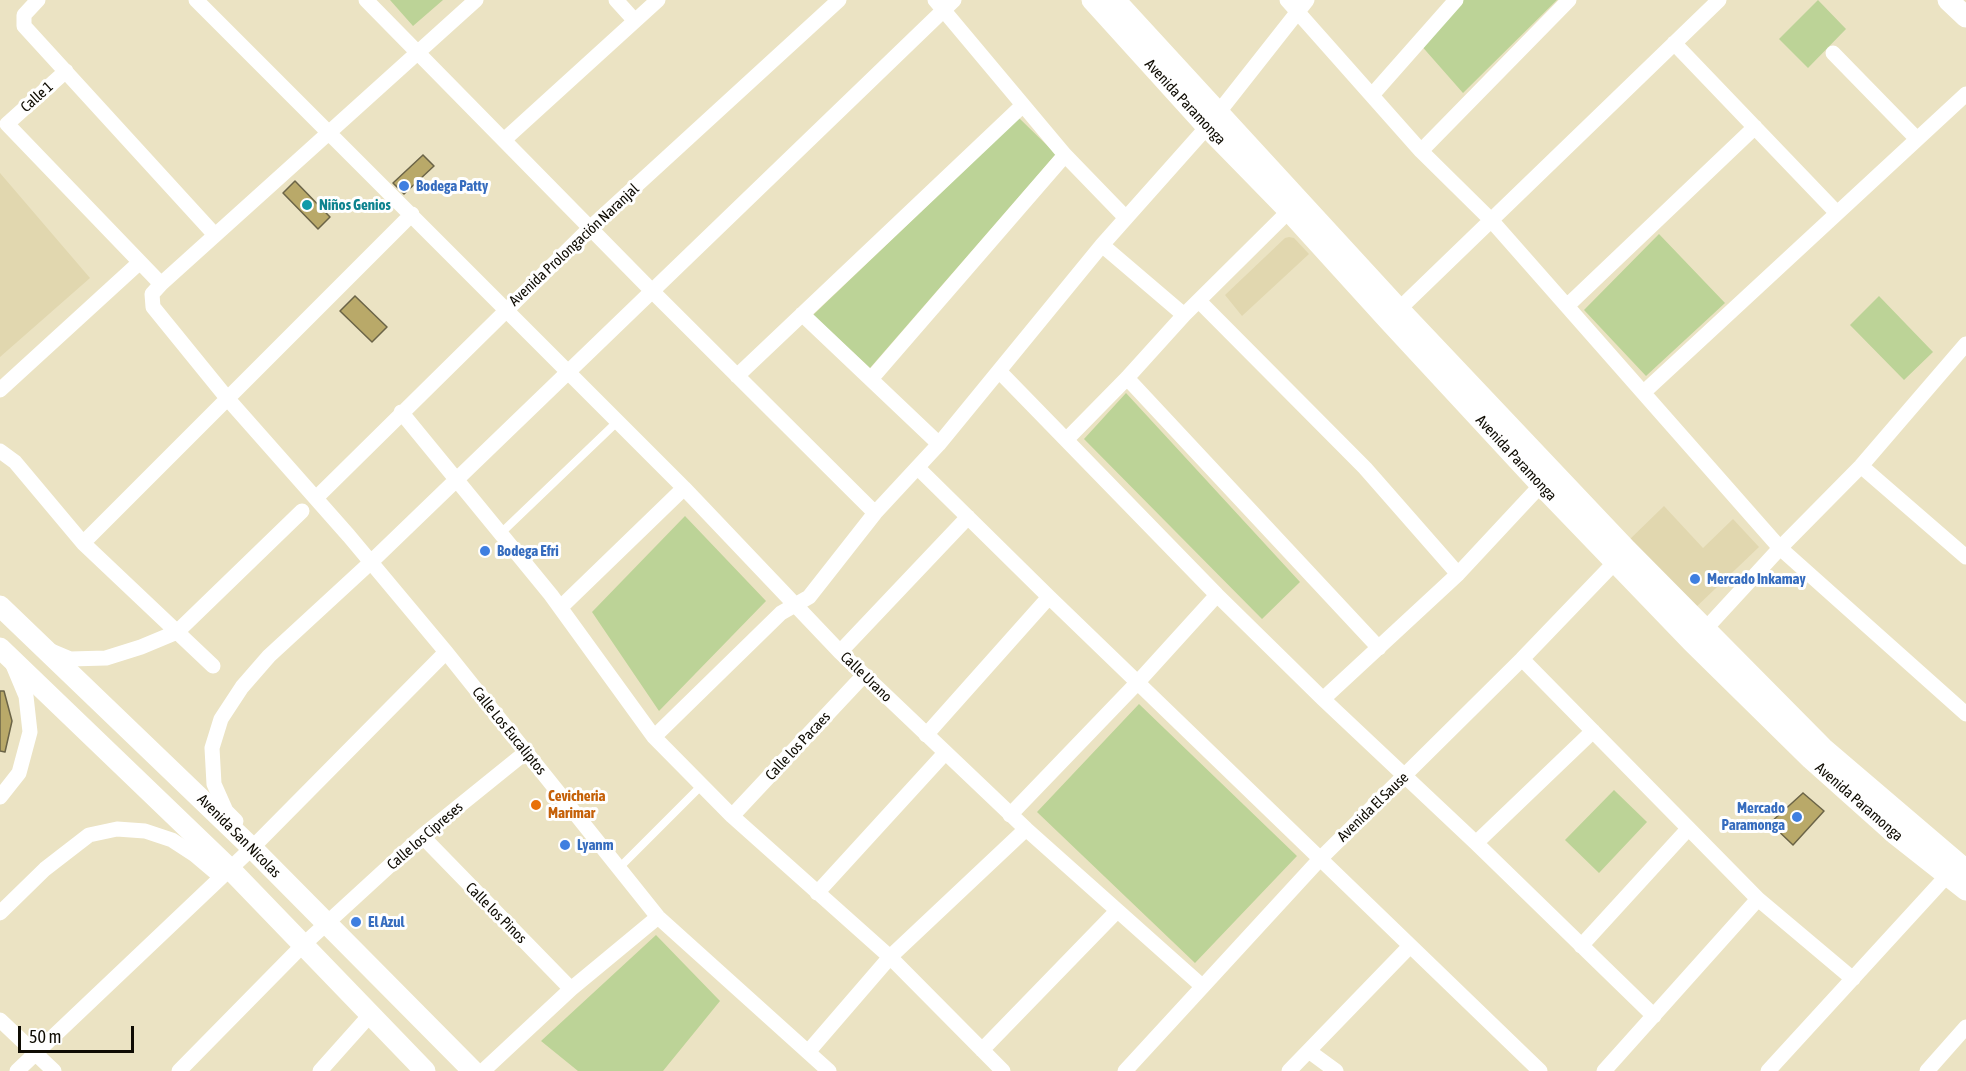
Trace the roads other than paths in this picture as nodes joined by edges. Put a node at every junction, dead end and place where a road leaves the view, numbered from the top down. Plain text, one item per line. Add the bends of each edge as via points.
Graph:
1 (38, 0) edge
2 (196, 0) edge
3 (366, 0) edge
4 (476, 0) edge
5 (616, 0) edge
6 (658, 0) edge
7 (839, 0) edge
8 (1092, 0) edge
9 (1114, 0) edge
10 (1456, 0) edge
11 (1569, 0) edge
12 (1719, 0) edge
13 (944, 3) edge
14 (1297, 4) edge
15 (635, 21) junction
16 (1674, 42) junction
17 (417, 52) junction
18 (1833, 53) dead end
19 (66, 71) junction
20 (1373, 94) junction
21 (1966, 94) edge
22 (1023, 105) junction
23 (1212, 120) junction
24 (1755, 127) junction
25 (330, 132) junction
26 (1917, 139) junction
27 (504, 140) junction
28 (1421, 151) junction
29 (1065, 154) junction
30 (1294, 206) junction
31 (1837, 213) junction
32 (412, 214) junction
33 (1126, 218) junction
34 (1491, 220) junction
35 (591, 227) junction
36 (215, 235) junction
37 (1102, 245) junction
38 (140, 262) junction
39 (160, 284) junction
40 (652, 291) junction
41 (1199, 301) junction
42 (1567, 306) junction
43 (506, 309) junction
44 (802, 314) junction
45 (1184, 315) junction
46 (1393, 315) junction
47 (1965, 347) edge
48 (999, 370) junction
49 (568, 373) junction
50 (737, 376) junction
51 (1126, 378) junction
52 (871, 379) junction
53 (0, 390) edge
54 (1644, 392) junction
55 (227, 398) junction
56 (401, 412) junction
57 (618, 421) junction
58 (1067, 439) junction
59 (939, 444) junction
60 (0, 451) edge
61 (1861, 466) junction
62 (918, 468) junction
63 (457, 479) junction
64 (1541, 485) junction
65 (684, 488) junction
66 (316, 498) junction
67 (302, 511) dead end
68 (875, 513) junction
69 (968, 517) junction
70 (500, 534) junction
71 (83, 543) junction
72 (1780, 548) junction
73 (1621, 556) junction
74 (1966, 557) edge
75 (370, 563) junction
76 (1458, 574) junction
77 (1217, 595) junction
78 (1049, 597) junction
79 (794, 605) junction
80 (0, 606) edge
81 (561, 607) junction
82 (177, 632) junction
83 (1699, 636) junction
84 (38, 643) junction
85 (1379, 648) junction
86 (5, 652) edge
87 (446, 652) junction
88 (840, 652) junction
89 (1522, 659) junction
90 (213, 666) dead end
91 (864, 675) junction
92 (1138, 682) junction
93 (1323, 699) junction
94 (1966, 714) edge
95 (1593, 731) junction
96 (926, 735) junction
97 (654, 736) junction
98 (526, 752) junction
99 (945, 753) junction
100 (1404, 777) junction
101 (702, 785) junction
102 (0, 797) edge
103 (1010, 814) junction
104 (732, 816) junction
105 (1026, 829) junction
106 (1688, 829) junction
107 (422, 836) junction
108 (1476, 843) junction
109 (254, 845) junction
110 (1320, 859) junction
111 (619, 868) junction
112 (1957, 870) edge
113 (226, 873) junction
114 (1966, 890) edge
115 (817, 893) junction
116 (1758, 899) junction
117 (1117, 911) junction
118 (0, 913) edge
119 (658, 917) junction
120 (327, 924) junction
121 (303, 945) junction
122 (1410, 946) junction
123 (1581, 946) junction
124 (890, 957) junction
125 (1853, 979) junction
126 (1202, 986) junction
127 (571, 988) junction
128 (370, 1015) junction
129 (1654, 1016) junction
130 (0, 1020) edge
131 (1963, 1036) edge
132 (982, 1050) junction
133 (1310, 1052) junction
134 (35, 1053) junction
135 (808, 1053) junction
136 (1128, 1070) edge
137 (1929, 1070) edge
138 (17, 1071) edge
139 (54, 1071) edge
140 (179, 1071) edge
141 (320, 1071) edge
142 (425, 1071) edge
143 (473, 1071) edge
144 (483, 1071) edge
145 (829, 1071) edge
146 (1003, 1071) edge
147 (1289, 1071) edge
148 (1336, 1071) edge
149 (1540, 1071) edge
150 (1604, 1071) edge
151 (1768, 1071) edge

1 - 19 street via 24,15 24,26
2 - 25 street, Calle Urano
3 - 17 street
4 - 17 street
5 - 15 street
6 - 15 street
7 - 35 street, Avenida Prolongación Naranjal
8 - 23 street, Avenida Paramonga
9 - 23 street, Avenida Paramonga
10 - 20 street
11 - 28 street
12 - 16 street
13 - 22 street
13 - 40 street
14 - 20 street
14 - 23 street
15 - 27 street
16 - 24 street
16 - 34 street
17 - 25 street
17 - 27 street
18 - 26 street
19 - 36 street
19 - 38 street, Calle 1 via 7,124
20 - 28 street
21 - 26 street
22 - 29 street
22 - 44 street
23 - 30 street, Avenida Paramonga
23 - 33 street
24 - 31 street
24 - 42 street
25 - 32 street, Calle Urano
25 - 36 street
26 - 31 street
27 - 35 street
28 - 34 street
29 - 33 street
29 - 52 street
30 - 41 street
30 - 46 street, Avenida Paramonga
31 - 54 street
32 - 43 street, Calle Urano
32 - 55 street
33 - 37 street
34 - 42 street
34 - 46 street
35 - 40 street
35 - 43 street, Avenida Prolongación Naranjal
36 - 39 street
37 - 45 street
37 - 48 street
38 - 39 street
38 - 53 street
39 - 55 street, Calle Los Eucaliptos via 152,294 153,307
40 - 49 street
40 - 50 street
41 - 45 street
41 - 76 street via 1365,468
42 - 54 street
43 - 49 street, Calle Urano
43 - 56 street, Avenida Prolongación Naranjal
44 - 50 street
44 - 52 street
45 - 51 street
46 - 64 street, Avenida Paramonga
46 - 73 street, Avenida Paramonga
47 - 61 street
48 - 58 street
48 - 59 street
49 - 57 street, Calle Urano
49 - 63 street
50 - 68 street
51 - 58 street
51 - 85 street
52 - 59 street
54 - 72 street
55 - 66 street, Calle Los Eucaliptos
55 - 71 street
56 - 63 street
56 - 66 street, Avenida Prolongación Naranjal
57 - 65 street, Calle Urano
57 - 70 lane
58 - 77 street
59 - 62 street
60 - 71 street via 15,462
61 - 72 street
61 - 74 street
62 - 68 street
62 - 69 street
63 - 70 street
63 - 75 street
64 - 73 street, Avenida Paramonga
64 - 76 street
65 - 79 street, Calle Urano
65 - 81 street
66 - 75 street, Calle Los Eucaliptos
67 - 82 street
68 - 79 street via 809,597
69 - 78 street
69 - 88 street
70 - 81 street
71 - 82 street
72 - 83 street
72 - 94 street
73 - 83 street, Avenida Paramonga
73 - 89 street, Avenida El Sause
75 - 87 street, Calle Los Eucaliptos
75 - 109 street via 269,656 221,719 212,748 214,784 226,811
76 - 85 street
77 - 92 street
77 - 93 street
78 - 92 street
78 - 96 street
79 - 88 street, Calle Urano
79 - 97 street via 781,613
80 - 84 street, Avenida San Nicolas
81 - 97 street
82 - 84 street via 106,658 70,659
82 - 90 street
83 - 112 street, Avenida Paramonga via 1895,834
84 - 109 street, Avenida San Nicolas
85 - 93 street
86 - 102 street via 26,696 30,732 19,773
86 - 113 street, Avenida San Nicolas
87 - 98 street, Calle Los Eucaliptos
87 - 109 street
88 - 91 street, Calle Urano
89 - 95 street
89 - 100 street, Avenida El Sause
91 - 96 street, Calle Urano
91 - 104 street, Calle los Pacaes
92 - 103 street
92 - 110 street
93 - 100 street
95 - 106 street
95 - 108 street
96 - 99 street, Calle Urano
97 - 101 street
98 - 107 street, Calle los Cipreses
98 - 111 street, Calle Los Eucaliptos
99 - 103 street, Calle Urano
99 - 115 street
100 - 108 street
100 - 110 street, Avenida El Sause
101 - 104 street
101 - 111 lane
103 - 105 street, Calle Urano
104 - 115 street
105 - 117 street, Calle Urano
105 - 124 street
106 - 116 street
106 - 123 street
107 - 120 street, Calle los Cipreses
107 - 127 street, Calle los Pinos
108 - 123 street
109 - 113 street
109 - 120 street, Avenida San Nicolas
110 - 122 street
110 - 126 street, Avenida El Sause
111 - 119 street, Calle Los Eucaliptos
112 - 114 street, Avenida Paramonga
112 - 125 street
113 - 118 street via 172,840 145,831 117,829 89,835 45,869
113 - 121 street, Avenida San Nicolas
113 - 134 street
115 - 124 street
116 - 125 street
116 - 129 street
117 - 126 street, Calle Urano
117 - 132 street
119 - 127 street
119 - 135 street, Calle Los Eucaliptos
120 - 121 street, Calle los Cipreses
120 - 143 street, Avenida San Nicolas
121 - 128 street, Avenida San Nicolas
121 - 140 street, Calle los Cipreses
122 - 133 street
122 - 149 street
123 - 129 street
124 - 132 street
124 - 135 street
125 - 151 street
126 - 136 street, Avenida El Sause
127 - 144 street
128 - 141 street
128 - 142 street, Avenida San Nicolas
129 - 150 street
130 - 134 street
131 - 137 street
132 - 146 street
133 - 147 street
133 - 148 street
134 - 138 street
134 - 139 street
135 - 145 street, Calle Los Eucaliptos

